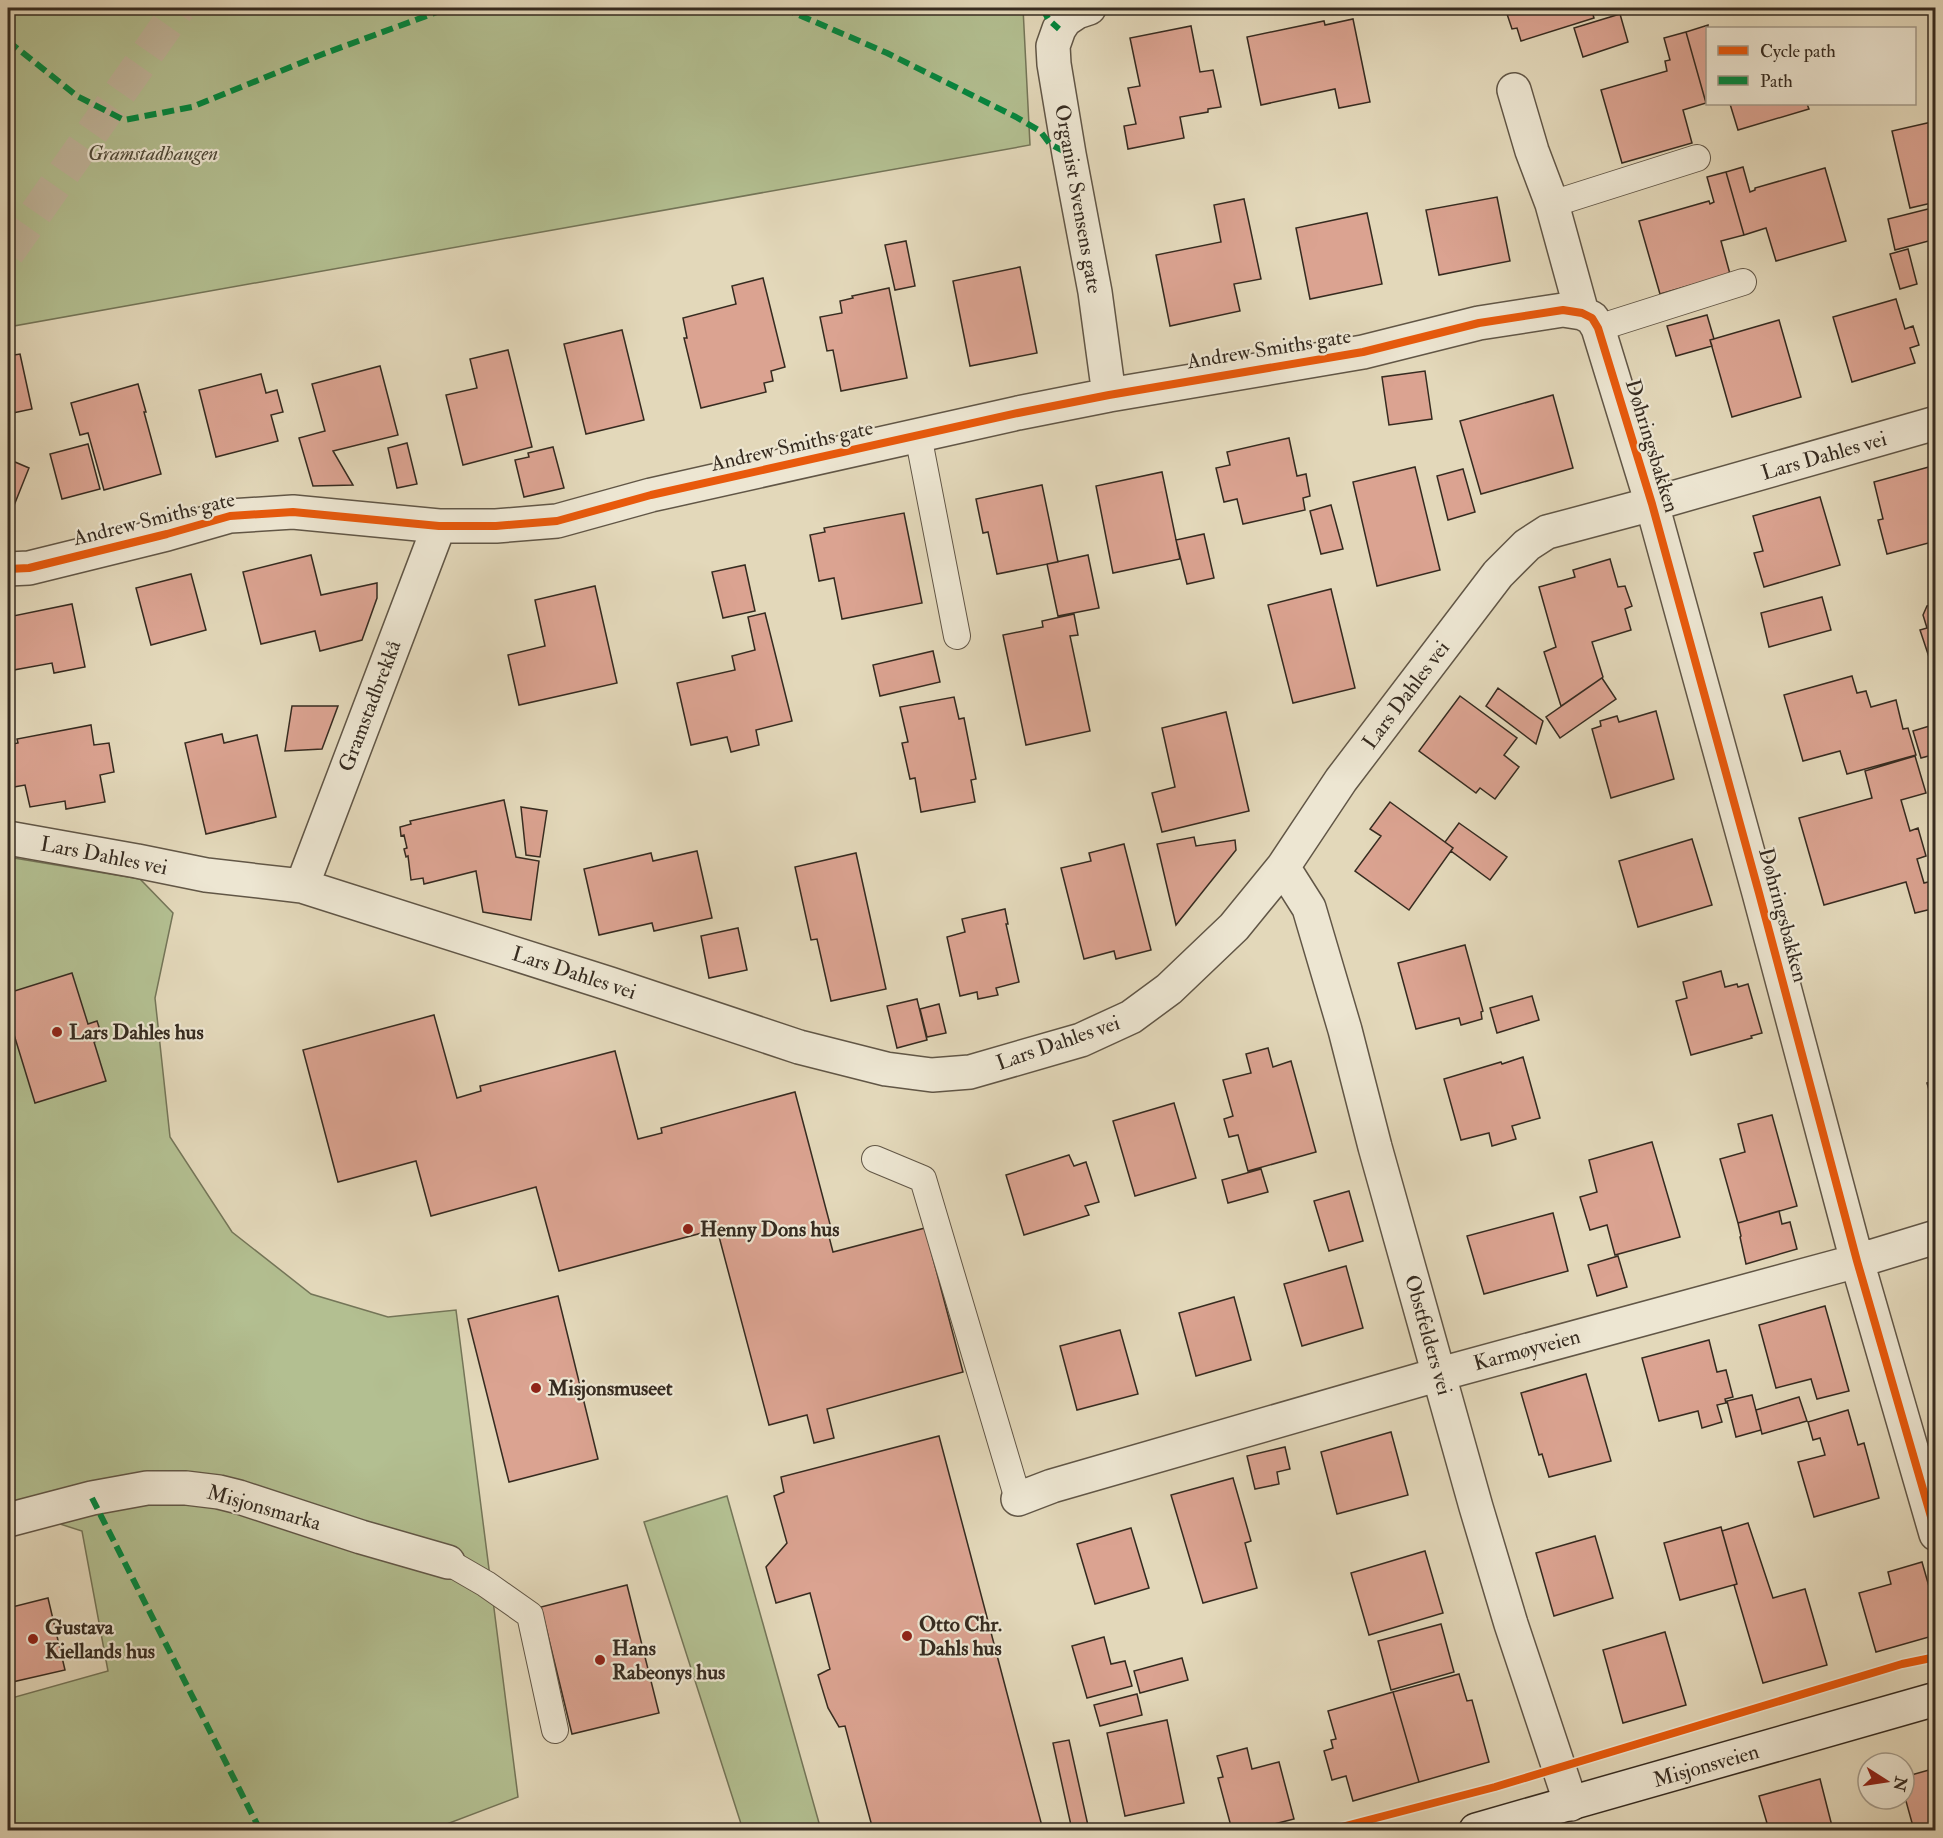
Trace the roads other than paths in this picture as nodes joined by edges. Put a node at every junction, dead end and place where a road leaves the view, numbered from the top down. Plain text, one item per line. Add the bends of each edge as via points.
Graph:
1 (1083, 10) edge
2 (1514, 90) dead end
3 (1696, 158) dead end
4 (1552, 204) junction
5 (1743, 282) dead end
6 (1590, 320) junction
7 (1109, 395) junction
8 (1935, 423) edge
9 (918, 435) junction
10 (1652, 504) junction
11 (439, 526) junction
12 (8, 569) edge
13 (957, 636) dead end
14 (8, 838) edge
15 (1283, 867) junction
16 (302, 886) junction
17 (875, 1159) dead end
18 (1935, 1237) edge
19 (1857, 1261) junction
20 (1440, 1374) junction
21 (1018, 1499) joint
22 (8, 1520) edge
23 (1935, 1534) edge
24 (448, 1562) joint
25 (1935, 1700) edge
26 (555, 1730) dead end
27 (1571, 1804) junction
28 (1476, 1830) edge

1 - 7 street, Organist Svensens gate via 1059,28 1053,46 1054,64 1095,292
2 - 4 street
3 - 4 lane
4 - 6 street
5 - 6 lane
6 - 7 street, Andrew Smiths gate via 1563,310 1513,317 1363,352
6 - 10 street, Døhringsbakken
7 - 9 street, Andrew Smiths gate
8 - 10 street, Lars Dahles vei
9 - 11 street, Andrew Smiths gate via 557,520
9 - 13 lane
10 - 15 street, Lars Dahles vei via 1547,532 1527,545 1498,574 1341,780
10 - 19 street, Døhringsbakken
11 - 12 street, Andrew Smiths gate via 293,512 230,516 40,565
11 - 16 street, Gramstadbrekkå
14 - 16 street, Lars Dahles vei via 206,875
15 - 16 street, Lars Dahles vei via 1234,927 1169,989 1131,1017 1081,1040 1010,1062 970,1072 932,1075 886,1069 799,1047
15 - 20 street, Obstfelders vei via 1309,908
17 - 21 lane via 923,1179
18 - 19 street, Karmøyveien
19 - 20 street, Karmøyveien
19 - 23 street, Døhringsbakken
20 - 21 street, Karmøyveien via 1064,1482
20 - 27 street, Obstfelders vei via 1511,1624
22 - 24 street, Misjonsmarka via 147,1488 186,1488 239,1497
24 - 26 lane via 530,1615
25 - 27 street, Misjonsveien
27 - 28 street, Misjonsveien

